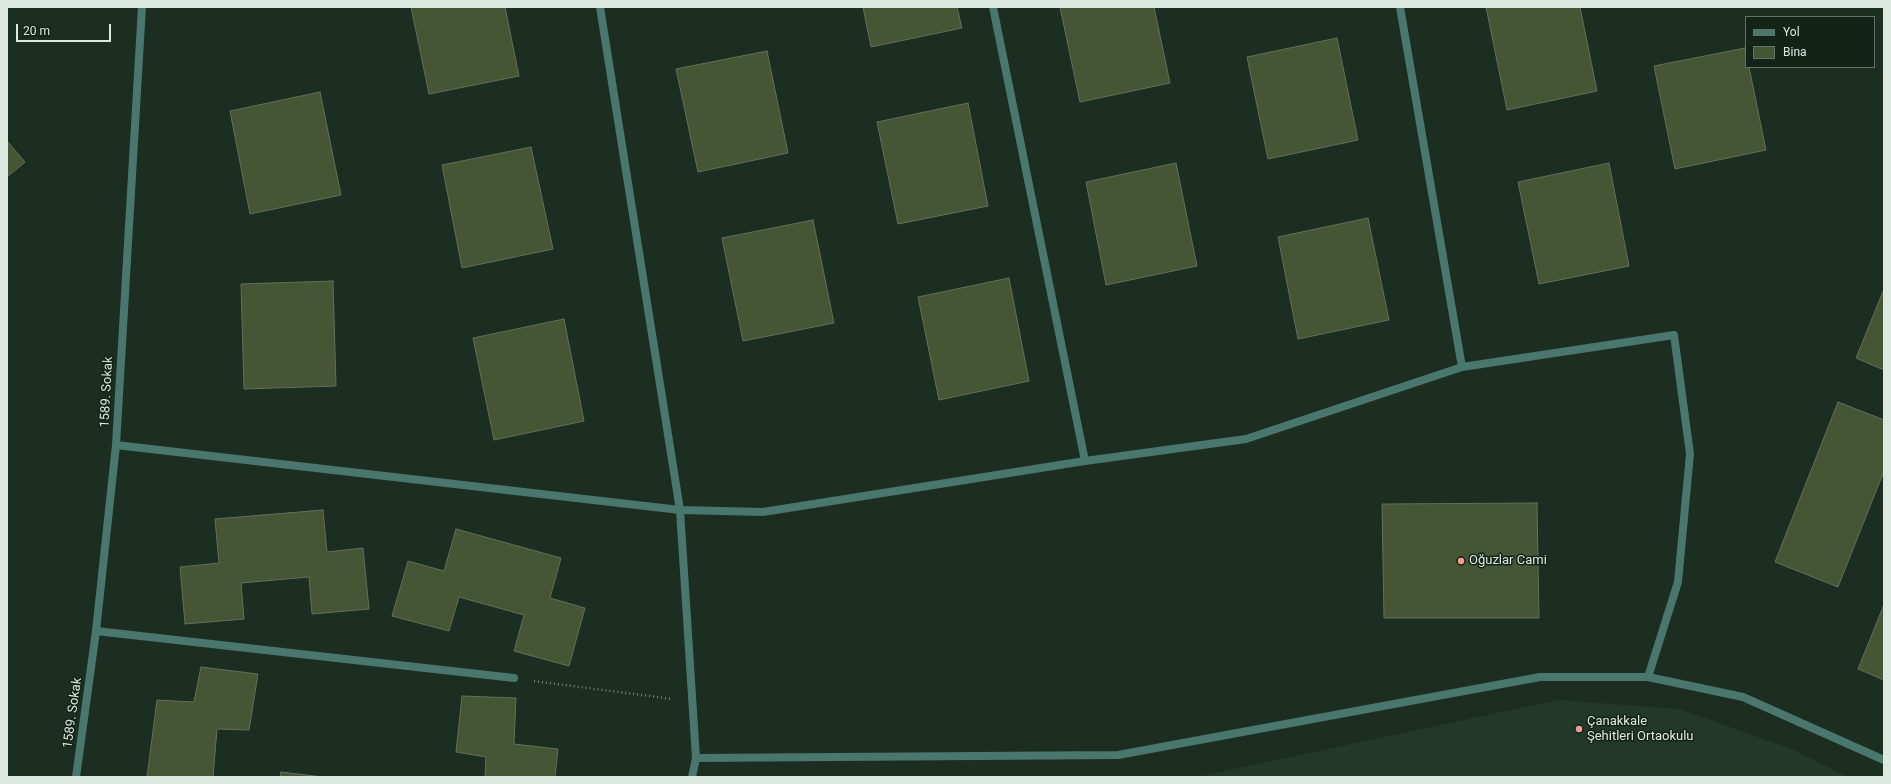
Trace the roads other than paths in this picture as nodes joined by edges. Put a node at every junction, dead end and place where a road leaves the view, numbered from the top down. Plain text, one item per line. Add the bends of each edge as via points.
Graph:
1 (142, 7) edge
2 (600, 7) edge
3 (994, 7) edge
4 (1400, 7) edge
5 (1462, 368) junction
6 (116, 445) junction
7 (1085, 461) junction
8 (680, 510) junction
9 (96, 632) junction
10 (1648, 677) junction
11 (514, 678) road end
12 (696, 758) junction
13 (1884, 760) edge
14 (76, 777) edge
15 (692, 777) edge

1 - 6 street, 1589. Sokak
2 - 8 street
3 - 7 street
4 - 5 street
5 - 7 street via 1246,439
5 - 10 street via 1674,335 1690,454 1678,582
6 - 8 street
6 - 9 street, 1589. Sokak
7 - 8 street via 763,512
8 - 12 street
9 - 11 street
9 - 14 street, 1589. Sokak
10 - 12 street via 1540,677 1118,755
10 - 13 street via 1743,697
12 - 15 street

